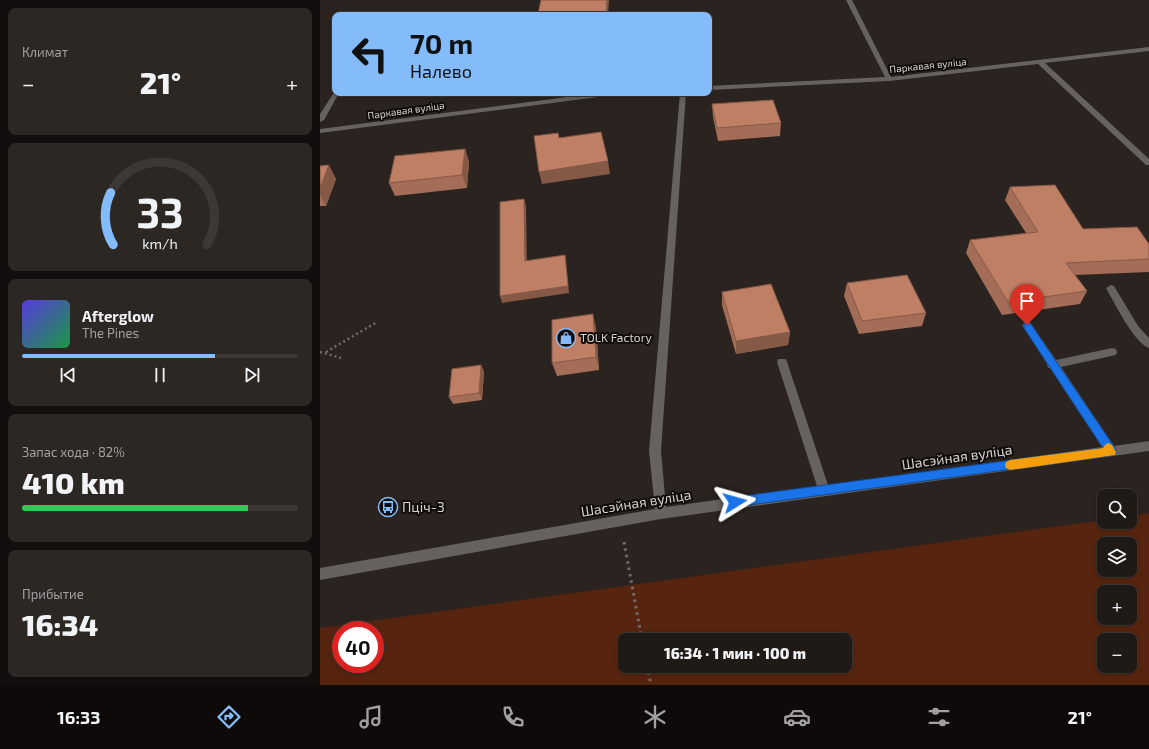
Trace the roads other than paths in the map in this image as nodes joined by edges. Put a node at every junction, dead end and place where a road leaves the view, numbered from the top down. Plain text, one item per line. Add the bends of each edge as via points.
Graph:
1 (849, 0) edge
2 (1149, 49) edge
3 (1041, 63) junction
4 (889, 79) junction
5 (712, 88) edge
6 (334, 96) edge
7 (591, 96) edge
8 (683, 96) edge
9 (320, 120) edge
10 (320, 132) edge
11 (1149, 162) edge
12 (1110, 288) dead end
13 (1027, 325) dead end
14 (1149, 344) edge
15 (1112, 352) dead end
16 (782, 362) dead end
17 (1052, 365) junction
18 (1149, 446) edge
19 (1111, 452) junction
20 (824, 490) junction
21 (661, 513) junction
22 (320, 574) edge

1 - 4 street
2 - 3 street, Паркавая вуліца
3 - 4 street, Паркавая вуліца
3 - 11 street
4 - 5 street, Паркавая вуліца
6 - 9 street
7 - 10 street, Паркавая вуліца
8 - 21 street via 654,451
12 - 14 street via 1135,329
13 - 17 street
15 - 17 street
16 - 20 street
17 - 19 street
18 - 19 street, Шасэйная вуліца
19 - 20 street, Шасэйная вуліца
20 - 21 street, Шасэйная вуліца
21 - 22 street, Шасэйная вуліца

